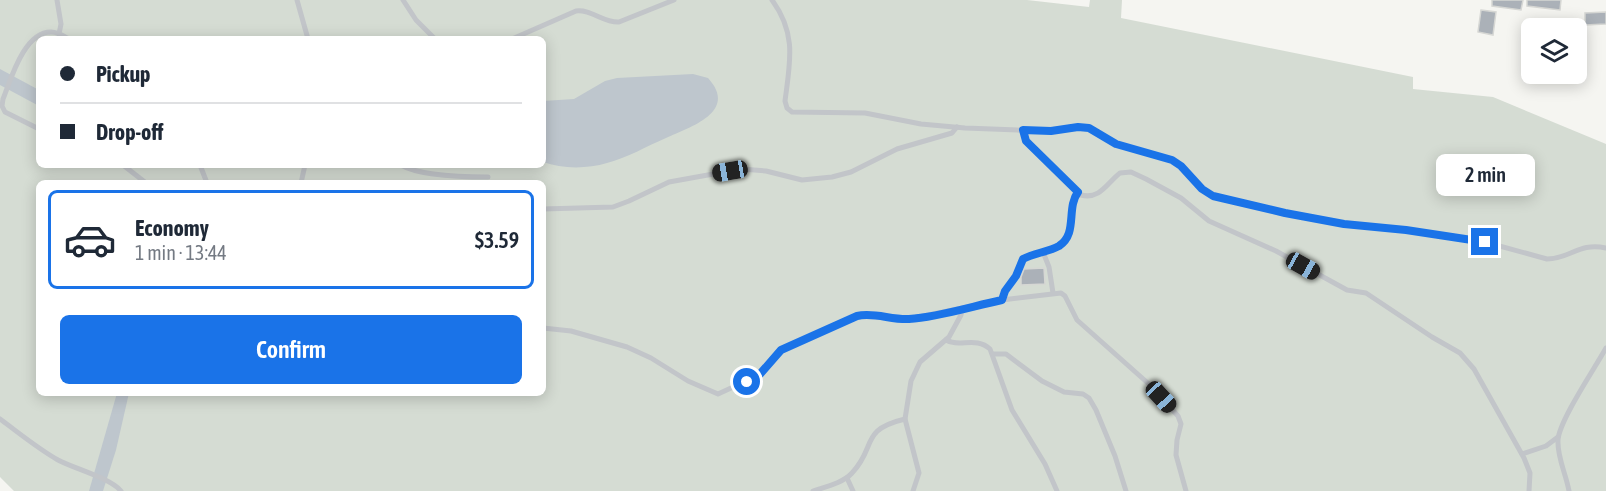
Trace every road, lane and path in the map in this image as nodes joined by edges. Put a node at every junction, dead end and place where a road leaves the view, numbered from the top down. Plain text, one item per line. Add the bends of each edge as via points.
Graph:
1 (57, 0) edge
2 (297, 0) edge
3 (403, 0) edge
4 (674, 0) edge
5 (772, 0) edge
6 (59, 34) junction
7 (42, 36) edge
8 (63, 36) edge
9 (307, 36) edge
10 (432, 36) edge
11 (519, 36) edge
12 (36, 39) edge
13 (957, 127) junction
14 (36, 128) edge
15 (1023, 130) junction
16 (127, 168) edge
17 (409, 168) edge
18 (488, 177) dead end
19 (142, 180) edge
20 (1078, 192) junction
21 (546, 209) edge
22 (1606, 248) edge
23 (1043, 252) junction
24 (1053, 293) junction
25 (1002, 300) junction
26 (962, 308) junction
27 (546, 328) edge
28 (946, 340) junction
29 (1606, 348) edge
30 (993, 354) junction
31 (0, 419) edge
32 (905, 419) junction
33 (1558, 437) junction
34 (1522, 454) junction
35 (847, 478) junction
36 (121, 491) edge
37 (813, 491) edge
38 (854, 491) edge
39 (913, 491) edge
40 (1057, 491) edge
41 (1126, 491) edge
42 (1186, 491) edge
43 (1529, 491) edge
44 (1569, 491) edge

1 - 6 lane
2 - 9 lane
3 - 10 lane
4 - 11 lane via 619,22 576,10
5 - 13 lane via 787,26 791,49 785,101 789,110 865,112
6 - 7 lane
6 - 8 lane
12 - 14 lane via 23,51 2,106 5,112
13 - 15 lane
13 - 21 lane via 952,133 897,149 832,177 808,180 741,169 663,184 613,207
15 - 20 lane via 1026,141
15 - 22 lane via 1089,128 1116,144 1172,160 1213,196 1285,213 1471,240 1547,260 1587,246
16 - 19 lane
17 - 18 lane
20 - 23 lane via 1066,239
20 - 34 lane via 1083,196 1094,195 1117,175 1131,172 1177,196 1209,221 1276,250 1344,288 1370,296 1468,360
23 - 24 lane
23 - 25 lane via 1023,259
24 - 25 lane
24 - 42 lane via 1064,294 1077,320 1179,416 1176,455
25 - 26 lane
26 - 27 lane via 907,319 857,316 784,348 757,376 721,393 688,381 627,346
26 - 28 lane
28 - 30 lane via 982,344
28 - 32 lane via 915,370
29 - 33 lane
30 - 40 lane via 1014,414
30 - 41 lane via 1006,354 1042,381 1089,398
31 - 36 lane via 31,444 82,472 113,483
32 - 35 lane via 878,429
32 - 39 lane via 919,473
33 - 34 lane via 1546,446
33 - 44 lane
34 - 43 lane via 1530,473
35 - 37 lane
35 - 38 lane

